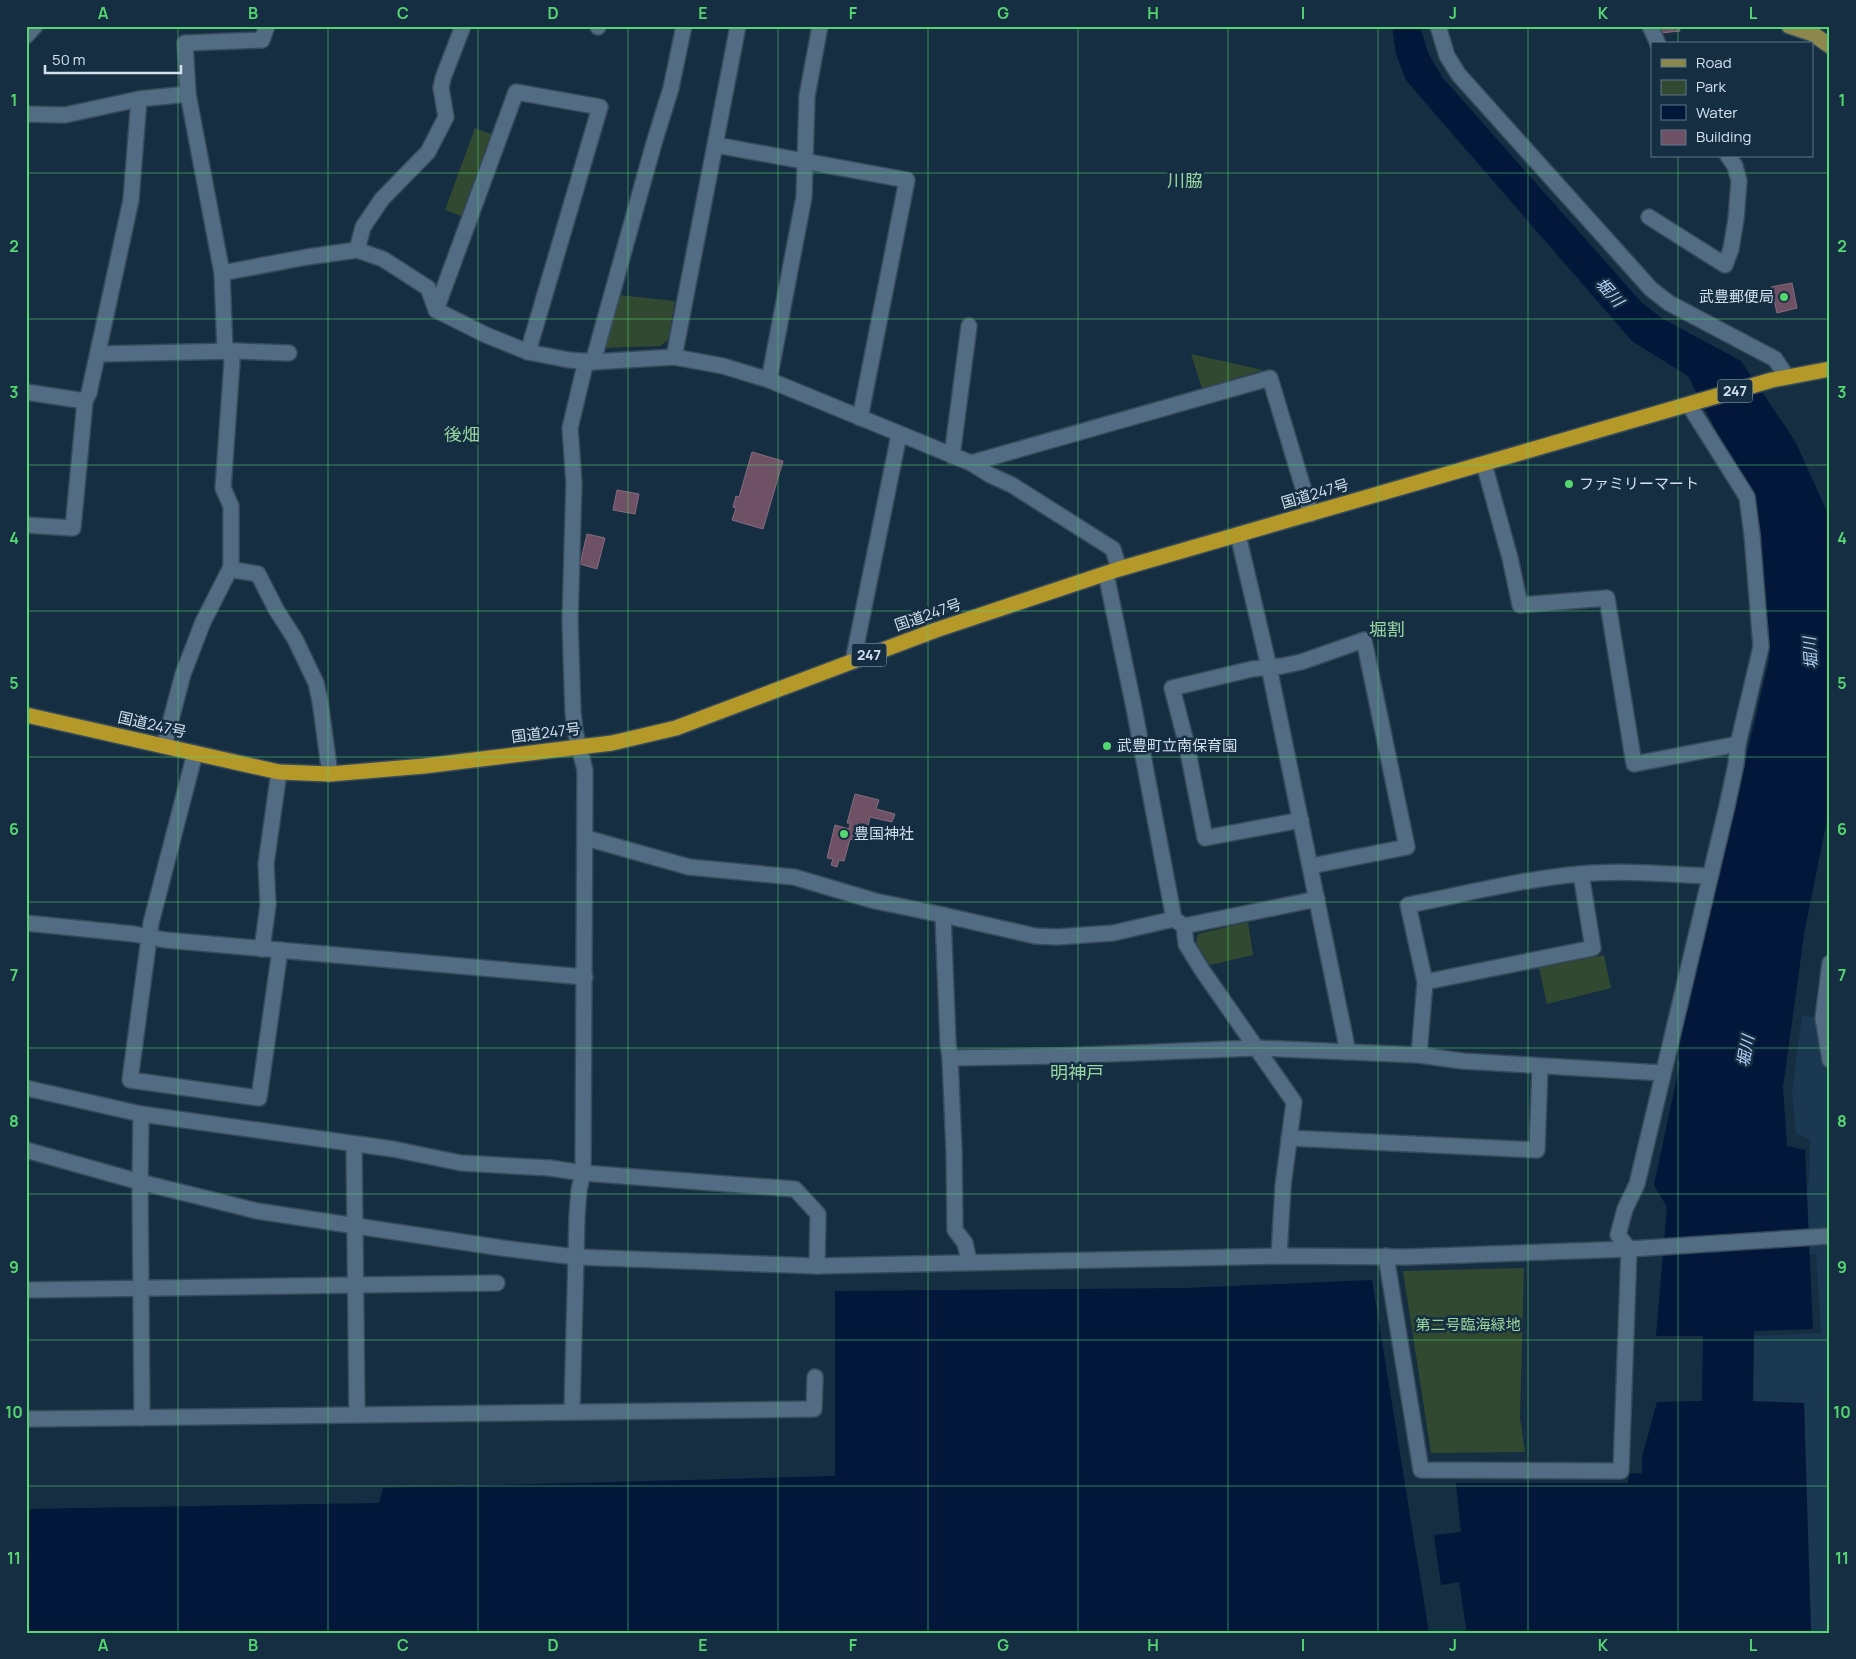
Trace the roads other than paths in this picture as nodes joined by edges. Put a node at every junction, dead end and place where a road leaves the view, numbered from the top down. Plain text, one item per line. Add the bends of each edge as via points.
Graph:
1 (35, 26) edge
2 (267, 26) edge
3 (463, 26) edge
4 (684, 26) edge
5 (738, 26) edge
6 (820, 26) edge
7 (1438, 26) edge
8 (1650, 26) edge
9 (1789, 26) edge
10 (1813, 34) junction
11 (26, 36) edge
12 (1830, 38) edge
13 (1657, 42) edge
14 (1830, 46) edge
15 (188, 94) junction
16 (139, 99) junction
17 (26, 114) edge
18 (716, 145) junction
19 (1729, 158) edge
20 (805, 161) junction
21 (1649, 217) dead end
22 (357, 250) junction
23 (222, 273) junction
24 (436, 310) junction
25 (969, 326) dead end
26 (228, 352) junction
27 (528, 352) junction
28 (98, 354) junction
29 (289, 354) dead end
30 (674, 357) junction
31 (589, 362) junction
32 (1830, 369) edge
33 (1787, 377) junction
34 (769, 380) junction
35 (26, 392) edge
36 (85, 401) junction
37 (1693, 404) junction
38 (860, 418) junction
39 (899, 435) junction
40 (952, 456) junction
41 (971, 463) junction
42 (1484, 464) junction
43 (1311, 514) junction
44 (26, 525) edge
45 (1238, 535) junction
46 (231, 567) junction
47 (1113, 571) junction
48 (853, 661) junction
49 (1269, 667) junction
50 (26, 715) edge
51 (1738, 744) junction
52 (164, 746) junction
53 (579, 747) junction
54 (195, 753) junction
55 (279, 772) junction
56 (330, 774) junction
57 (1301, 820) junction
58 (586, 838) junction
59 (1311, 866) junction
60 (1581, 874) junction
61 (1709, 876) junction
62 (1317, 899) junction
63 (943, 914) junction
64 (26, 923) edge
65 (1179, 923) junction
66 (150, 937) junction
67 (262, 949) junction
68 (280, 950) junction
69 (1830, 963) edge
70 (585, 977) junction
71 (1425, 982) junction
72 (1828, 1031) edge
73 (1256, 1048) junction
74 (1348, 1052) junction
75 (1419, 1055) junction
76 (950, 1058) junction
77 (1830, 1060) edge
78 (1540, 1067) junction
79 (1663, 1073) junction
80 (26, 1088) edge
81 (141, 1114) junction
82 (1289, 1138) junction
83 (354, 1144) junction
84 (26, 1150) edge
85 (583, 1173) junction
86 (140, 1182) junction
87 (356, 1227) junction
88 (1830, 1236) edge
89 (1629, 1249) junction
90 (1279, 1256) junction
91 (1386, 1256) junction
92 (576, 1257) junction
93 (969, 1261) junction
94 (817, 1266) junction
95 (497, 1283) dead end
96 (356, 1285) junction
97 (141, 1289) junction
98 (26, 1290) edge
99 (815, 1377) dead end
100 (572, 1411) junction
101 (357, 1415) junction
102 (142, 1418) junction
103 (26, 1419) edge

1 - 11 street
2 - 15 street via 262,40 185,43
3 - 22 street via 441,88 446,117 428,152 382,199 363,227
4 - 31 street via 672,88
5 - 18 street
6 - 20 street via 807,96
7 - 33 street via 1447,56 1458,75 1651,289 1669,303 1775,358
8 - 13 street
9 - 10 main road
10 - 12 street
10 - 14 main road
15 - 16 street
15 - 23 street
16 - 17 street via 65,115
16 - 28 street via 131,200
18 - 20 street
18 - 30 street
19 - 21 street via 1739,181 1731,249 1725,265
20 - 34 street via 804,198
20 - 38 street via 907,180
22 - 23 street
22 - 24 street via 383,259 428,288
23 - 26 street
24 - 27 street
24 - 27 street via 516,92 600,107
25 - 40 street
26 - 28 street
26 - 29 street
26 - 46 street via 232,362 223,488 231,506
27 - 31 street
28 - 36 street
30 - 31 street
30 - 34 street via 723,366
31 - 53 street via 570,428 574,483 570,621 573,712
32 - 33 highway, 国道247号 / 247
33 - 37 highway, 国道247号 / 247
34 - 38 street
35 - 36 street
36 - 44 street via 73,528
37 - 42 highway, 国道247号 / 247
37 - 51 street via 1746,497 1752,535 1761,647
38 - 39 street
39 - 40 street
39 - 48 street
40 - 41 street
41 - 43 street via 1270,378
41 - 47 street via 1113,549
42 - 43 highway, 国道247号 / 247
42 - 51 street via 1520,606 1608,598 1634,764
43 - 45 highway, 国道247号 / 247
45 - 47 highway, 国道247号 / 247
45 - 49 street
46 - 52 street via 203,622 183,674
46 - 56 street via 258,574 306,661 320,701
47 - 48 highway, 国道247号 / 247
47 - 65 street via 1134,708
48 - 53 highway, 国道247号 / 247 via 676,728 635,739
49 - 57 street
49 - 57 street via 1252,668 1172,688 1205,838
49 - 59 street via 1301,662 1364,640 1406,847
50 - 52 highway, 国道247号 / 247
51 - 61 street via 1729,797
52 - 54 highway, 国道247号 / 247
53 - 56 highway, 国道247号 / 247
53 - 58 street via 585,770
54 - 55 highway, 国道247号 / 247
54 - 66 street
55 - 56 highway, 国道247号 / 247
55 - 67 street via 266,864 268,905
57 - 59 street
58 - 63 street via 689,867 794,877 875,902
58 - 70 street
59 - 62 street
60 - 61 street via 1635,872
60 - 71 street via 1592,948
60 - 71 street via 1408,905
61 - 79 street
62 - 65 street
62 - 74 street
63 - 65 street via 1034,936 1057,937
63 - 76 street
64 - 66 street
65 - 73 street via 1186,944 1202,970
66 - 67 street
66 - 68 street via 130,1080 259,1098
67 - 68 street
68 - 70 street
69 - 72 street via 1824,1018
70 - 85 street
71 - 75 street
72 - 77 street
73 - 74 street
73 - 76 street
73 - 82 street via 1294,1102
74 - 75 street
75 - 78 street
76 - 93 street via 954,1230 965,1243
78 - 79 street
78 - 82 street via 1537,1150
79 - 89 street via 1637,1184 1625,1209 1618,1235
80 - 81 street
81 - 83 street
81 - 86 street
82 - 90 street
83 - 85 street via 461,1164 550,1168
83 - 87 street
84 - 86 street
85 - 92 street via 579,1190
85 - 94 street via 795,1189 818,1214
86 - 87 street via 257,1211
86 - 97 street
87 - 92 street
87 - 96 street
88 - 89 street
89 - 91 street
89 - 91 street via 1621,1471 1421,1470
90 - 91 street
90 - 93 street
92 - 94 street
92 - 100 street
93 - 94 street
95 - 96 street
96 - 97 street
96 - 101 street
97 - 98 street
97 - 102 street
99 - 100 street via 814,1409
100 - 101 street
101 - 102 street
102 - 103 street

